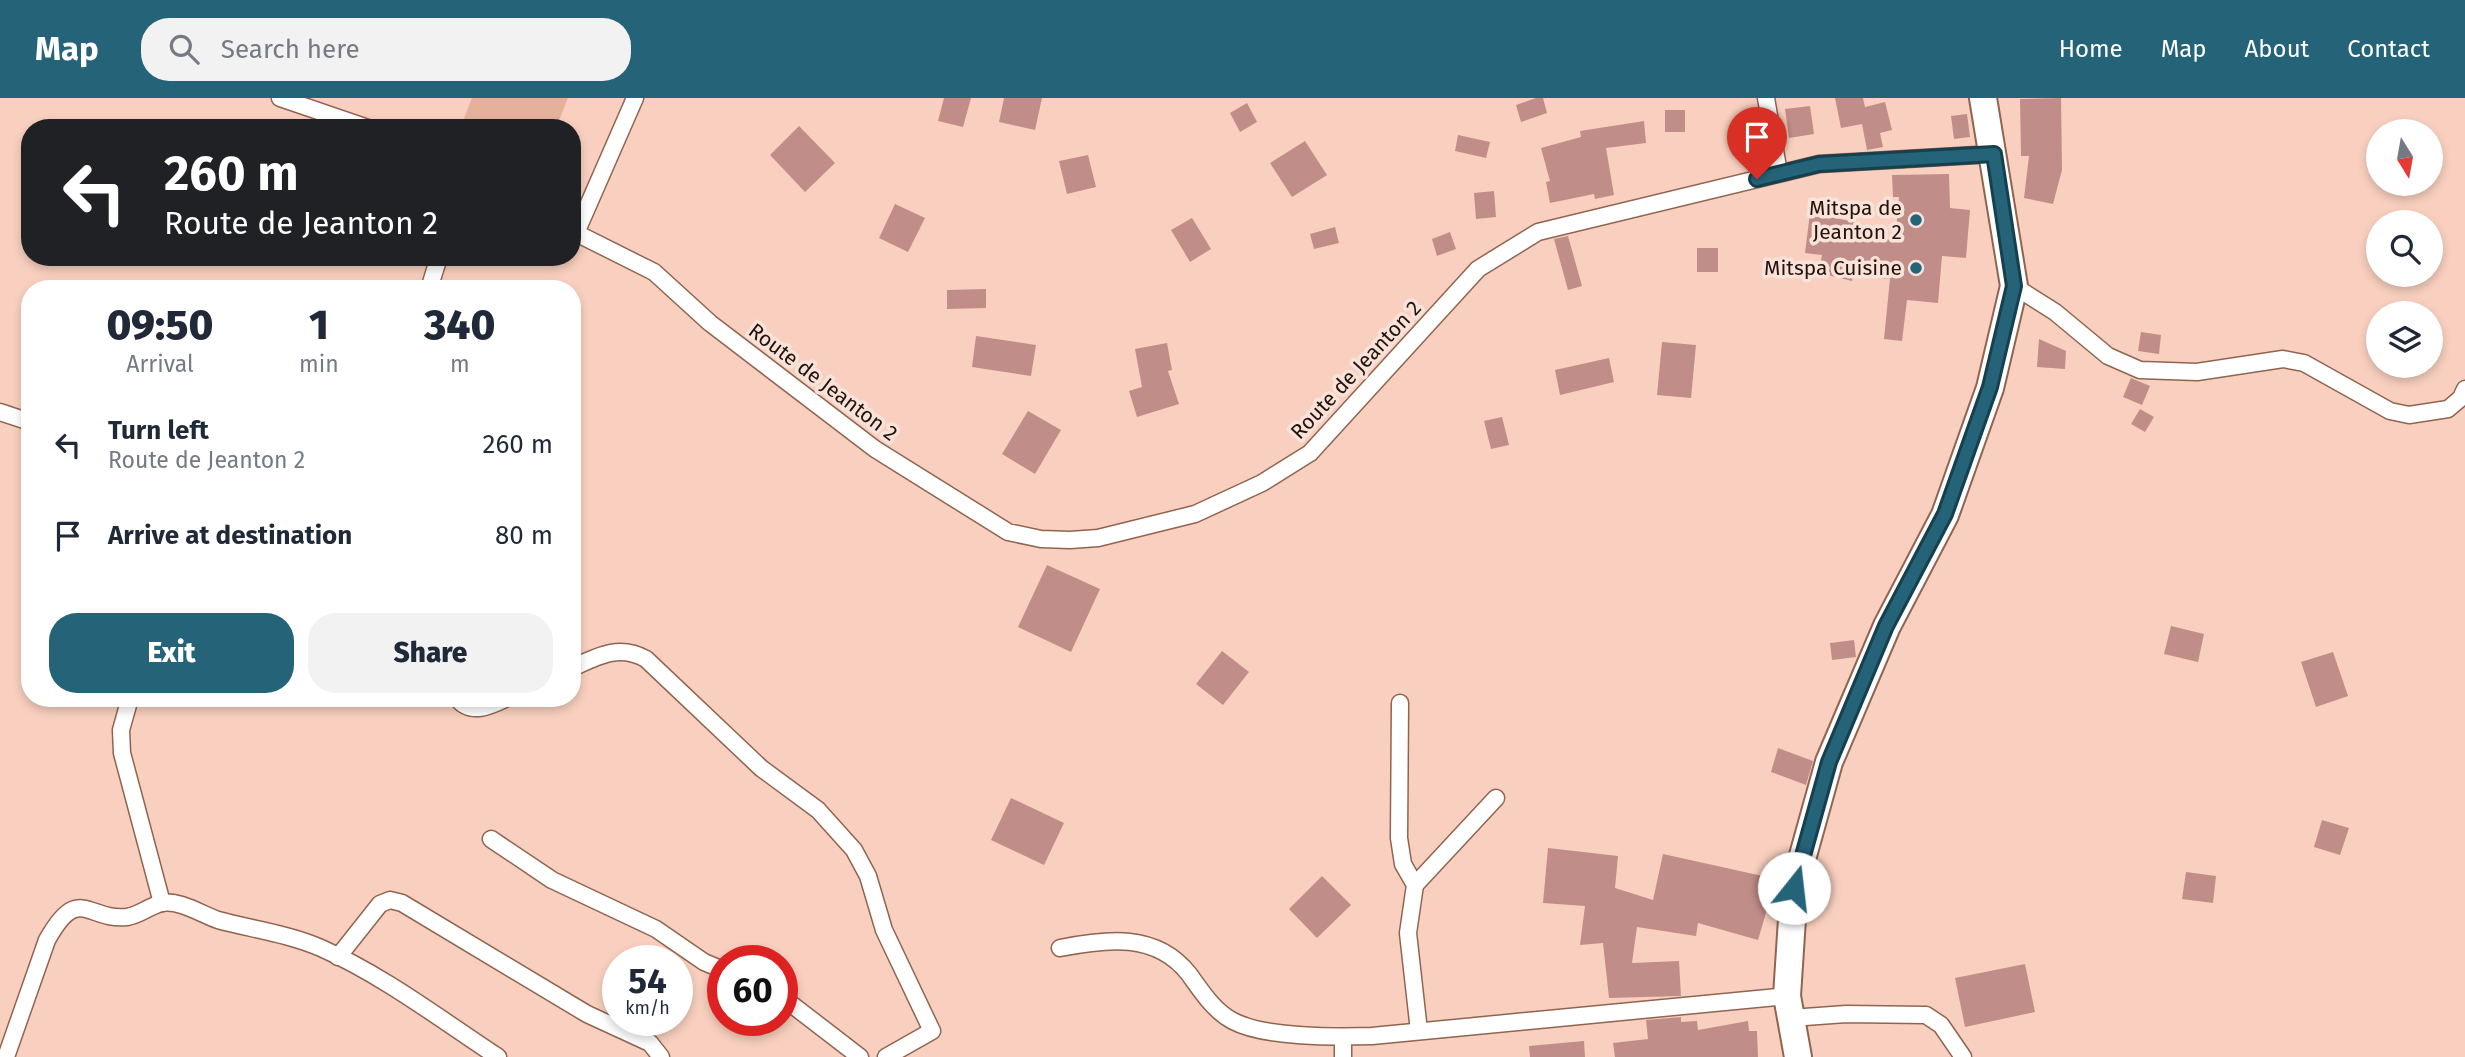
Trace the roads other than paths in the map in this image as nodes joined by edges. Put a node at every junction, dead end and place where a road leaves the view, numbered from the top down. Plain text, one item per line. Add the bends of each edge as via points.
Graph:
1 (280, 98) edge
2 (635, 98) edge
3 (1766, 98) edge
4 (1983, 98) edge
5 (342, 119) edge
6 (1994, 154) junction
7 (1779, 173) junction
8 (581, 217) edge
9 (581, 236) edge
10 (2014, 286) junction
11 (2465, 388) edge
12 (0, 412) edge
13 (21, 419) edge
14 (581, 664) edge
15 (1400, 703) dead end
16 (127, 707) edge
17 (469, 707) edge
18 (487, 707) edge
19 (1496, 798) dead end
20 (491, 839) dead end
21 (1415, 885) junction
22 (162, 904) junction
23 (1060, 948) dead end
24 (338, 957) junction
25 (707, 963) edge
26 (1789, 1007) junction
27 (798, 1009) edge
28 (1419, 1031) junction
29 (1343, 1037) junction
30 (912, 1050) edge
31 (660, 1054) edge
32 (6, 1057) edge
33 (498, 1057) edge
34 (674, 1057) edge
35 (860, 1057) edge
36 (886, 1057) edge
37 (1343, 1057) edge
38 (1798, 1057) edge
39 (1963, 1057) edge

1 - 5 street
2 - 8 street
3 - 7 street
4 - 6 main road
6 - 7 street, Route de Jeanton 2 via 1819,164
6 - 10 main road
7 - 9 street, Route de Jeanton 2 via 1538,232 1478,270 1310,453 1262,483 1195,514 1098,538 1070,540 1041,540 1008,532 875,449 710,323 654,272
10 - 11 street via 2056,312 2108,356 2140,370 2197,372 2283,359 2304,363 2390,411 2409,415 2448,409
10 - 26 main road via 1990,387 1945,514 1886,626 1829,762 1794,888
12 - 13 street
14 - 30 street via 620,651 646,659 761,768 818,810 854,850 868,876 884,930 932,1031
15 - 21 street via 1399,838 1403,864
16 - 22 street via 121,730 122,753
17 - 18 street
19 - 21 street
20 - 25 street via 552,880 656,929
21 - 28 street via 1408,933
22 - 24 street via 318,947
22 - 32 street via 126,917 87,907 65,915 47,940
23 - 29 street via 1110,939 1152,947 1180,963 1219,1013 1236,1023 1290,1034
24 - 31 street via 380,904 390,900 402,903 587,1014 650,1043
24 - 33 street via 372,974
26 - 28 street
26 - 38 main road
26 - 39 street via 1846,1014 1926,1015 1941,1025
27 - 35 street
28 - 29 street
29 - 37 street
30 - 36 street
31 - 34 street

